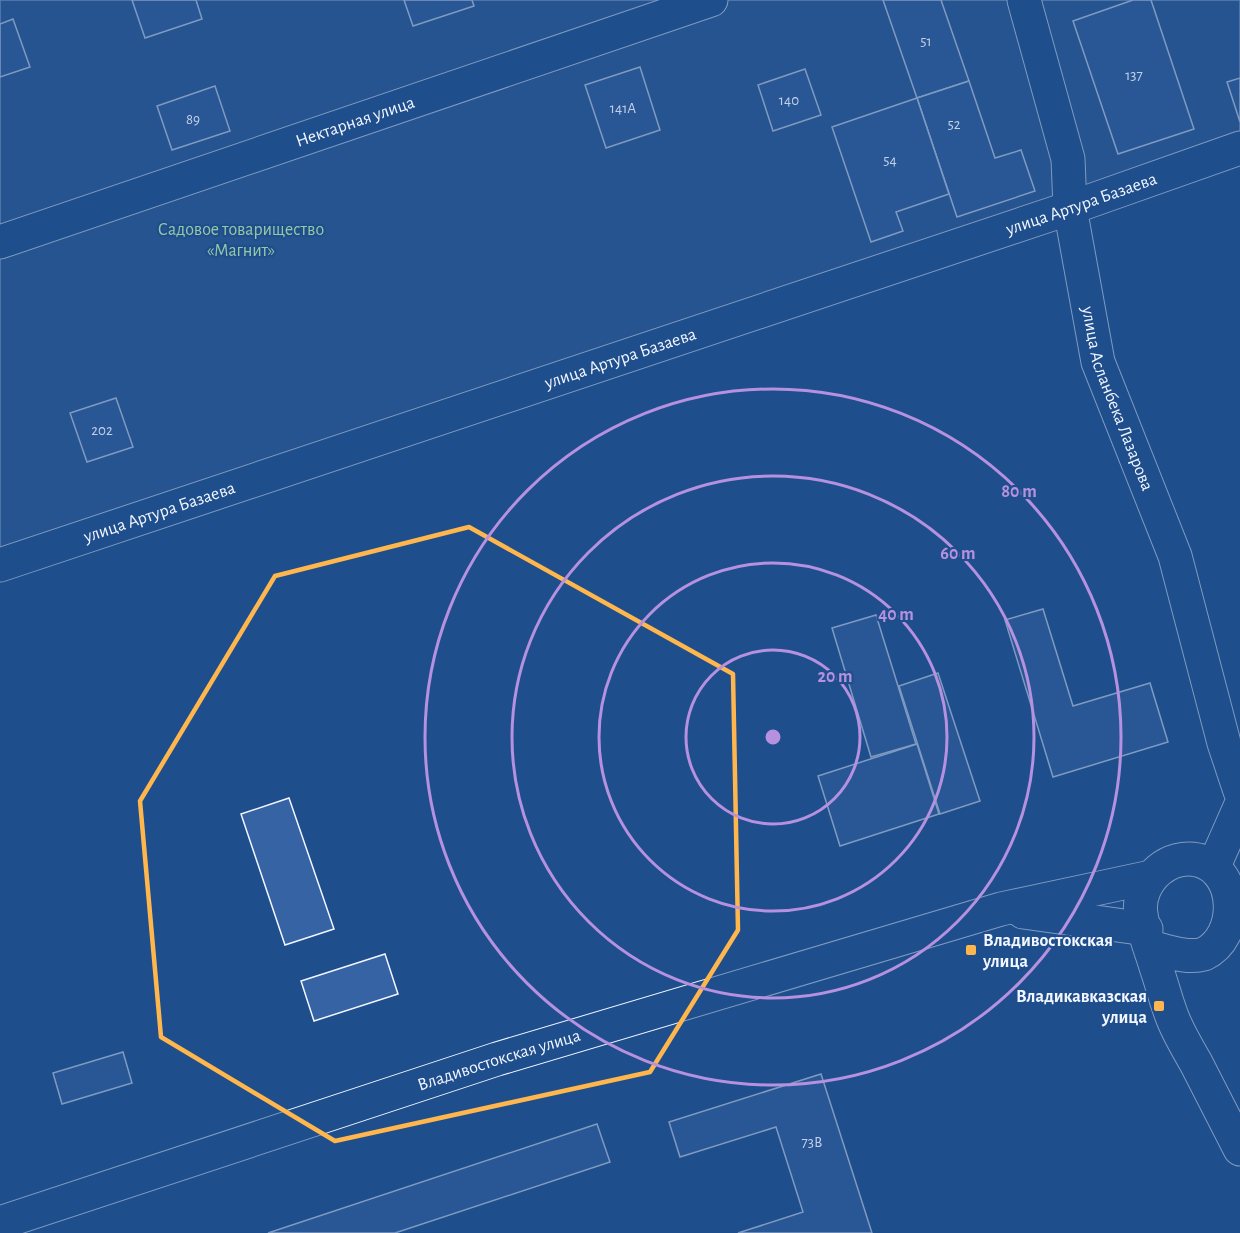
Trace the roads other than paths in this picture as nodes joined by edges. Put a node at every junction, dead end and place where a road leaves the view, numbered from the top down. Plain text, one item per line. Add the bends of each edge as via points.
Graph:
1 (711, 0) edge
2 (1024, 0) edge
3 (1240, 148) edge
4 (1070, 208) junction
5 (0, 242) edge
6 (0, 566) edge
7 (1240, 791) edge
8 (1240, 807) edge
9 (1214, 866) junction
10 (1151, 877) junction
11 (1000, 909) junction
12 (1238, 910) edge
13 (1148, 938) junction
14 (1240, 1149) edge
15 (0, 1223) edge

1 - 5 street, Нектарная улица
2 - 4 street, улица Асланбека Лазарова via 1068,159
3 - 4 street, улица Артура Базаева
4 - 6 street, улица Артура Базаева
4 - 7 street, улица Асланбека Лазарова via 1098,362 1175,556
8 - 9 street
9 - 10 street, Владивостокская улица via 1180,860 1167,864
9 - 12 street, Владивостокская улица via 1232,885
10 - 11 street, Владивостокская улица
10 - 13 street via 1143,892 1141,913
11 - 13 street, Владивостокская улица
11 - 15 street, Владивостокская улица via 496,1059
12 - 13 street, Владивостокская улица via 1229,934 1204,954 1184,955
13 - 14 street via 1173,1019

